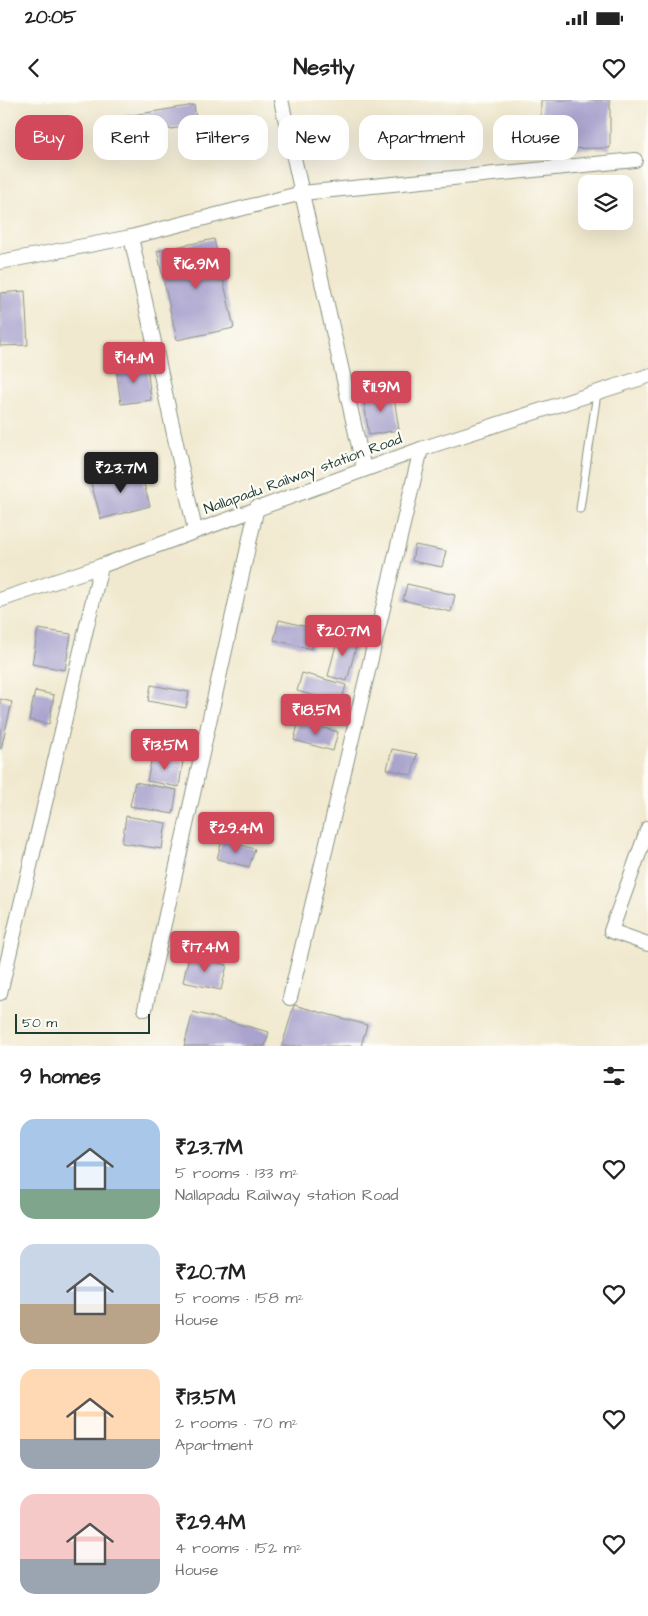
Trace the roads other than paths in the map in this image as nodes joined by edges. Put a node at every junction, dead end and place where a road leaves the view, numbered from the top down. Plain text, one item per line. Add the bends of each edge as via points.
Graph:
1 (281, 100) edge
2 (635, 160) dead end
3 (302, 194) junction
4 (132, 237) junction
5 (0, 262) edge
6 (648, 376) edge
7 (597, 392) junction
8 (421, 449) junction
9 (364, 469) junction
10 (257, 507) junction
11 (580, 509) dead end
12 (196, 530) junction
13 (101, 566) junction
14 (0, 600) edge
15 (648, 828) edge
16 (648, 944) edge
17 (0, 993) edge
18 (290, 998) dead end
19 (145, 1009) dead end

1 - 3 street
2 - 3 street
3 - 4 street
3 - 9 street
4 - 5 street
4 - 12 street
6 - 7 street, Nallapadu Railway station Road
7 - 8 street, Nallapadu Railway station Road
7 - 11 lane
8 - 9 street, Nallapadu Railway station Road
8 - 18 street
9 - 10 street, Nallapadu Railway station Road
10 - 12 street, Nallapadu Railway station Road
10 - 19 street
12 - 13 street, Nallapadu Railway station Road
13 - 14 street, Nallapadu Railway station Road
13 - 17 street
15 - 16 street via 611,931

